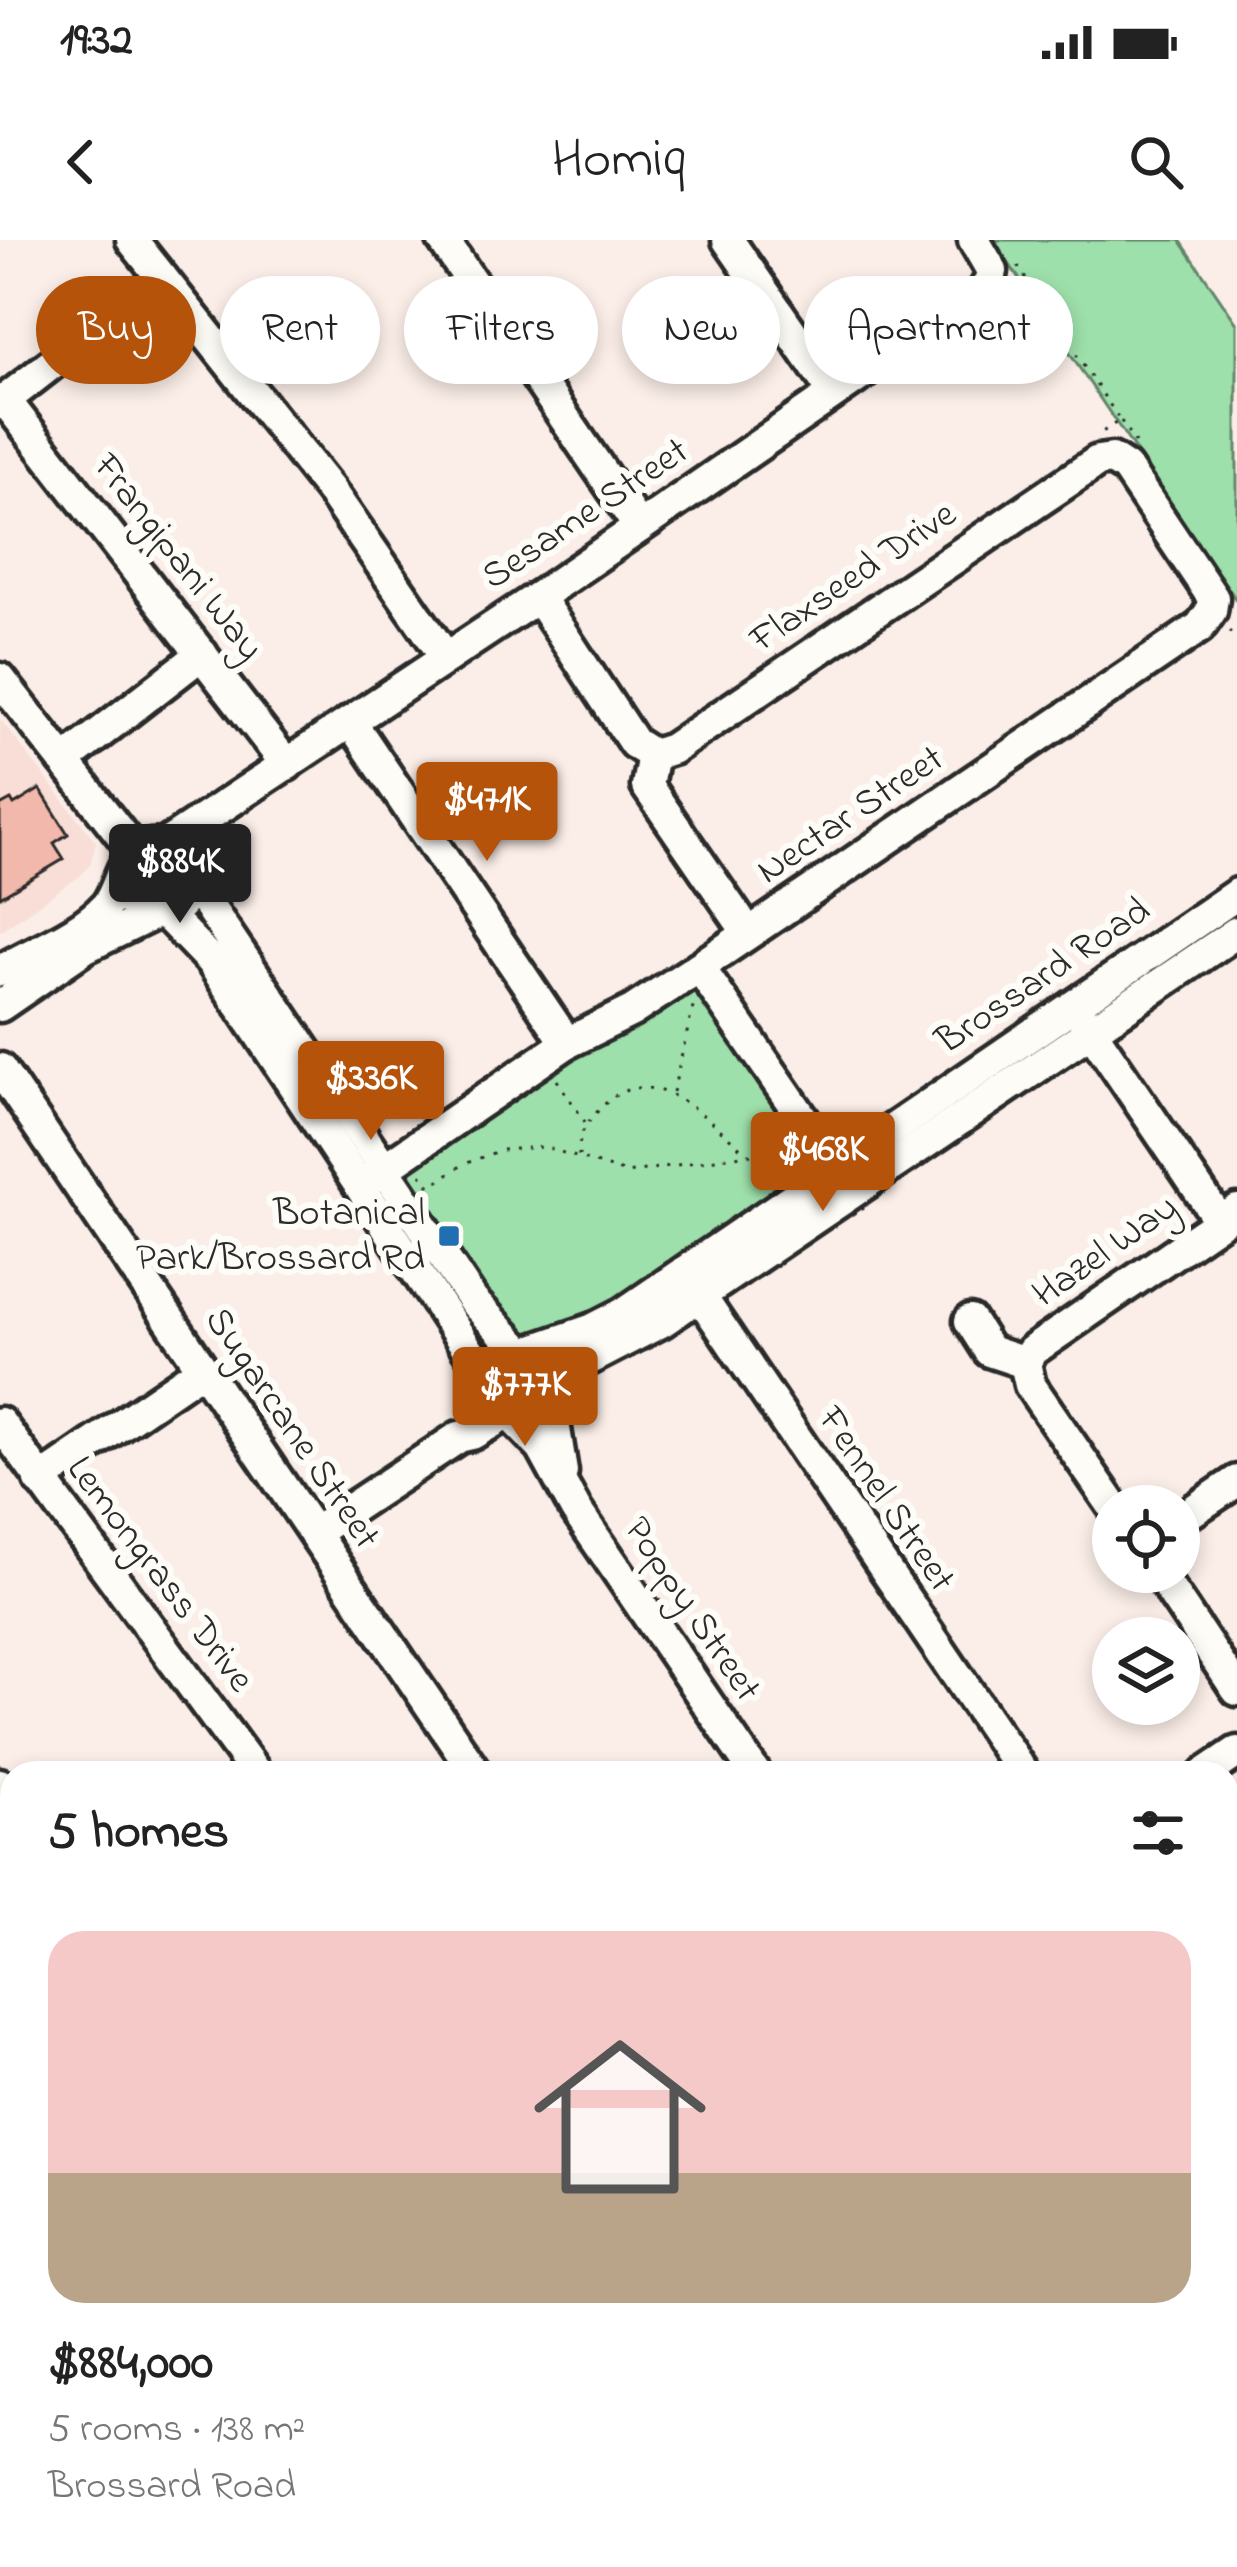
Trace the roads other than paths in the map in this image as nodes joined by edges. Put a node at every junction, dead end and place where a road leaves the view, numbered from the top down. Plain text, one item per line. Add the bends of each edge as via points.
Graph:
1 (443, 240) edge
2 (728, 240) edge
3 (974, 240) edge
4 (137, 242) edge
5 (161, 276) edge
6 (196, 321) edge
7 (36, 376) edge
8 (833, 392) junction
9 (3, 402) edge
10 (1097, 448) joint
11 (639, 527) junction
12 (538, 597) junction
13 (202, 654) junction
14 (446, 658) junction
15 (0, 679) edge
16 (351, 722) junction
17 (653, 755) junction
18 (64, 761) junction
19 (287, 764) junction
20 (214, 815) junction
21 (140, 857) junction
22 (190, 874) junction
23 (1237, 894) edge
24 (160, 914) junction
25 (1237, 932) edge
26 (748, 933) junction
27 (0, 971) edge
28 (706, 976) junction
29 (1073, 1004) junction
30 (0, 1006) edge
31 (1091, 1030) junction
32 (556, 1052) junction
33 (0, 1069) edge
34 (827, 1154) junction
35 (384, 1169) junction
36 (853, 1192) junction
37 (1228, 1215) edge
38 (691, 1284) junction
39 (970, 1322) dead end
40 (524, 1350) junction
41 (1024, 1364) junction
42 (202, 1369) junction
43 (485, 1381) junction
44 (552, 1392) junction
45 (509, 1416) junction
46 (0, 1423) edge
47 (459, 1437) junction
48 (40, 1480) junction
49 (1237, 1481) edge
50 (1099, 1485) edge
51 (565, 1490) junction
52 (1200, 1506) edge
53 (314, 1533) junction
54 (1172, 1593) edge
55 (1237, 1690) edge
56 (248, 1761) edge
57 (468, 1761) edge
58 (747, 1761) edge
59 (1015, 1761) edge

1 - 11 street
2 - 8 street
3 - 8 street, Sesame Street via 992,271 989,284
4 - 5 street
6 - 14 street via 330,490
7 - 9 street
8 - 11 street, Sesame Street
9 - 13 street, Frangipani Way
10 - 17 street, Flaxseed Drive
10 - 26 street, Nectar Street via 1126,468 1204,580 1213,598 1200,627
11 - 12 street, Sesame Street
12 - 14 street, Sesame Street
12 - 17 street via 634,742
13 - 18 street
13 - 19 street, Frangipani Way
14 - 16 street, Sesame Street
15 - 18 street
16 - 19 street, Sesame Street
16 - 32 street
17 - 26 street via 647,786
18 - 21 street
19 - 20 street, Sesame Street
20 - 21 street, Sesame Street
20 - 22 street
21 - 22 street via 176,851
21 - 24 street via 127,896
21 - 27 street via 86,923
22 - 24 street via 184,901
22 - 35 street
23 - 29 street, Brossard Road
24 - 30 street via 86,947
24 - 35 street via 211,961
25 - 31 street, Brossard Road
26 - 28 street, Nectar Street
28 - 32 street, Nectar Street
28 - 34 street
29 - 31 street
29 - 34 street, Brossard Road
31 - 36 street, Brossard Road
31 - 37 street
32 - 35 street, Nectar Street
33 - 42 street, Sugarcane Street
34 - 36 street
34 - 38 street, Brossard Road
35 - 40 street via 472,1301
35 - 43 street
36 - 38 street, Brossard Road
37 - 41 street, Hazel Way
38 - 40 street, Brossard Road via 591,1330
38 - 44 street, Brossard Road via 638,1336 578,1364
38 - 59 street, Fennel Street
39 - 41 street via 989,1351
40 - 43 street via 497,1356
40 - 44 street via 548,1365
41 - 50 street
42 - 48 street
42 - 53 street, Sugarcane Street
43 - 45 street via 491,1404
43 - 47 street
44 - 45 street via 535,1414
44 - 51 street, Poppy Street
45 - 47 street
45 - 51 street, Poppy Street via 534,1438
46 - 48 street, Lemongrass Drive
47 - 53 street
48 - 56 street, Lemongrass Drive
49 - 52 street
51 - 58 street, Poppy Street
53 - 57 street, Sugarcane Street
54 - 55 street

